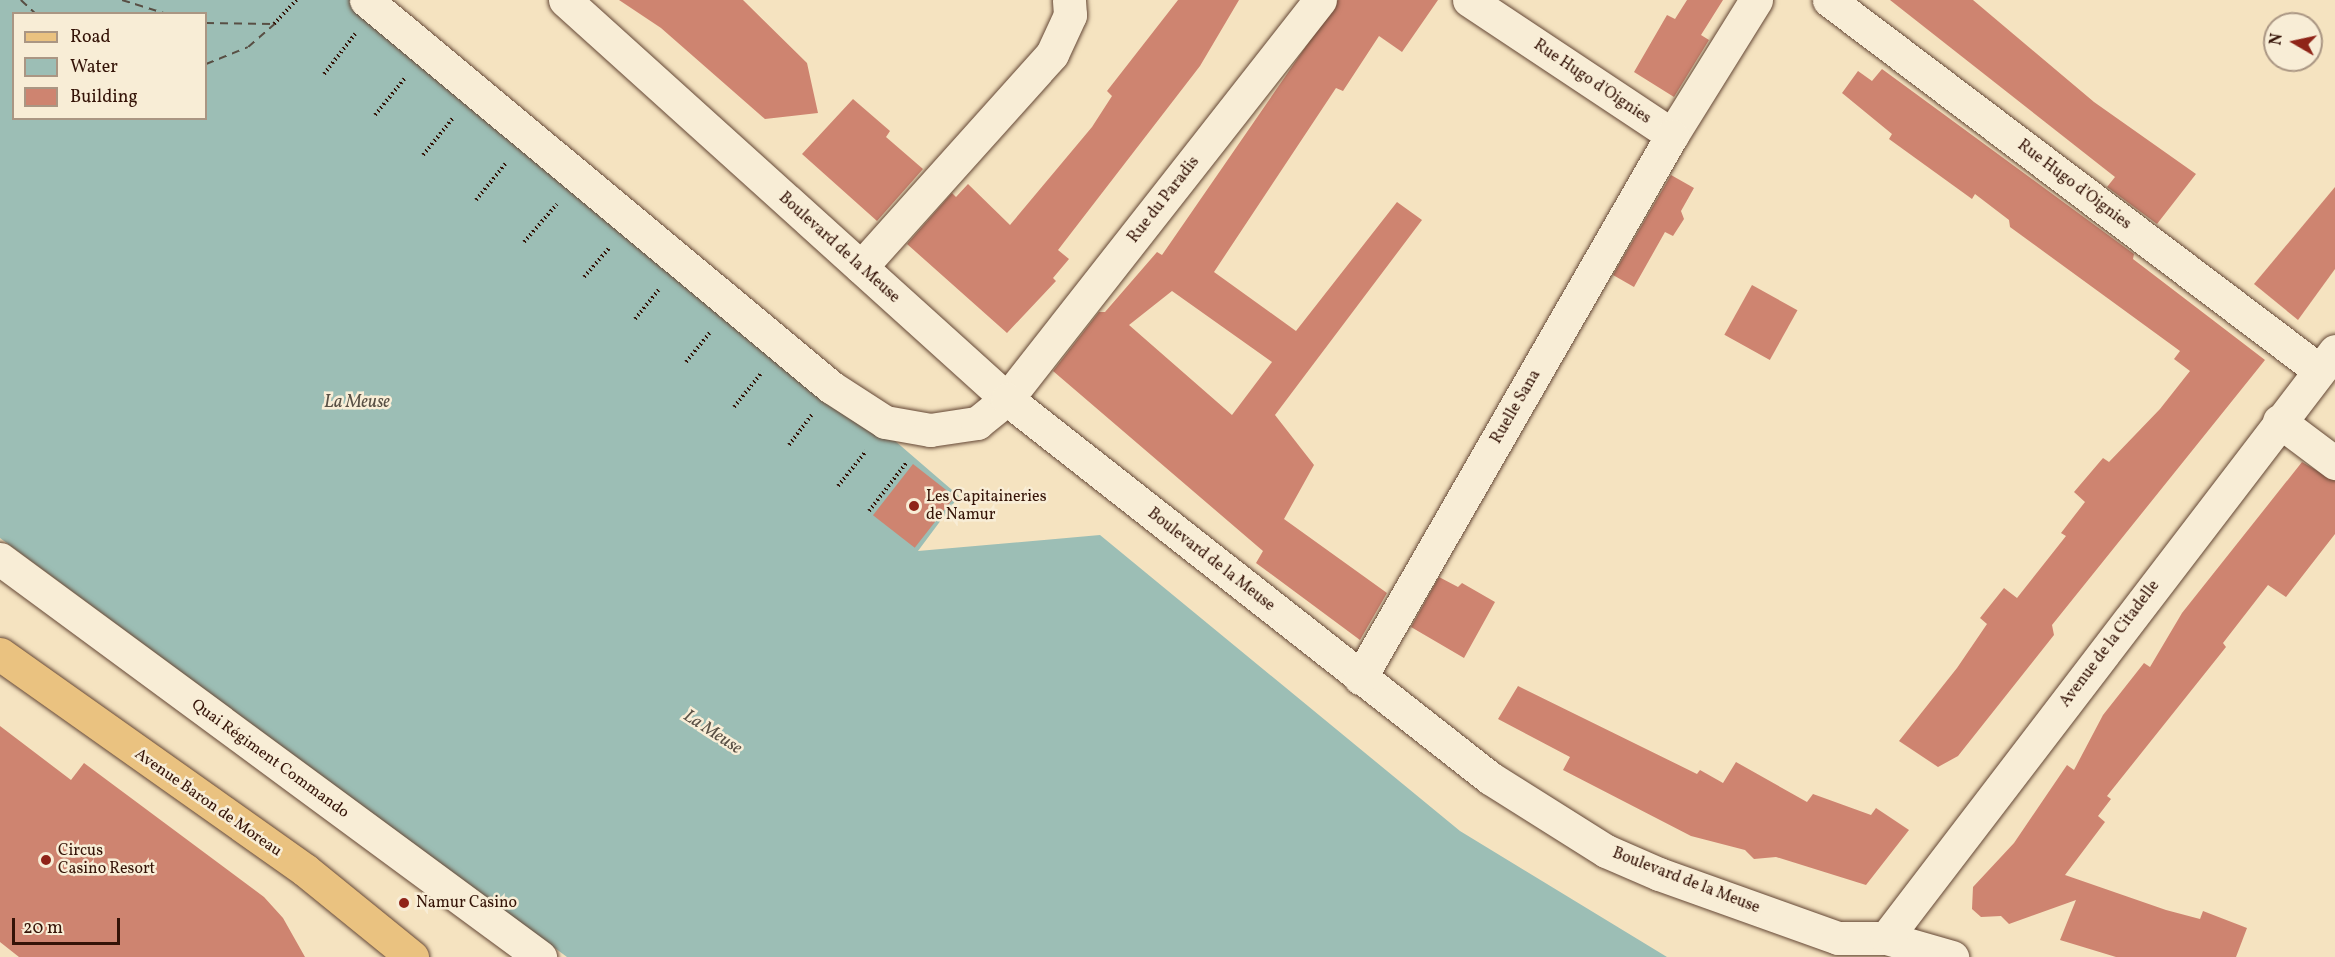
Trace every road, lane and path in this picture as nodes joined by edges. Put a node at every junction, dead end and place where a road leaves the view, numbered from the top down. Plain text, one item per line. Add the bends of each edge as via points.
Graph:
1 (296, 0) edge
2 (565, 0) edge
3 (1068, 0) edge
4 (1320, 0) edge
5 (1469, 0) edge
6 (1756, 0) edge
7 (1828, 0) edge
8 (364, 12) edge
9 (274, 24) dead end
10 (324, 74) dead end
11 (408, 74) dead end
12 (456, 114) dead end
13 (375, 115) dead end
14 (1671, 135) junction
15 (423, 155) dead end
16 (510, 159) dead end
17 (476, 200) dead end
18 (559, 201) dead end
19 (524, 242) dead end
20 (612, 244) dead end
21 (861, 267) junction
22 (584, 277) dead end
23 (662, 285) dead end
24 (635, 319) dead end
25 (713, 328) dead end
26 (2327, 360) edge
27 (686, 362) dead end
28 (770, 362) dead end
29 (1007, 399) junction
30 (734, 407) dead end
31 (815, 412) dead end
32 (2279, 421) junction
33 (789, 445) dead end
34 (871, 445) dead end
35 (2335, 463) edge
36 (838, 486) dead end
37 (0, 559) edge
38 (0, 654) edge
39 (1360, 678) junction
40 (1886, 938) junction
41 (401, 954) edge
42 (540, 957) edge
43 (1953, 957) edge

1 - 9 path
2 - 21 street, Boulevard de la Meuse
3 - 21 street via 1070,15 1052,54
4 - 29 street, Rue du Paradis
5 - 14 street, Rue Hugo d'Oignies
6 - 14 street
7 - 26 street, Rue Hugo d'Oignies
8 - 10 path
8 - 29 street, Rue du Paradis via 831,387 885,422 930,430 976,423
11 - 13 path
12 - 15 path
14 - 39 street, Ruelle Sana
16 - 17 path
18 - 19 path
20 - 22 path
21 - 29 street, Boulevard de la Meuse
23 - 24 path
25 - 27 path
26 - 32 street, Avenue de la Citadelle
28 - 30 path
29 - 39 street, Boulevard de la Meuse
31 - 33 path
32 - 35 street
32 - 40 street, Avenue de la Citadelle
34 - 36 path
37 - 42 street, Quai Régiment Commando
38 - 41 main road, Avenue Baron de Moreau via 305,870
39 - 40 street, Boulevard de la Meuse via 1490,778 1606,850 1838,938
40 - 43 street, Boulevard de la Meuse

